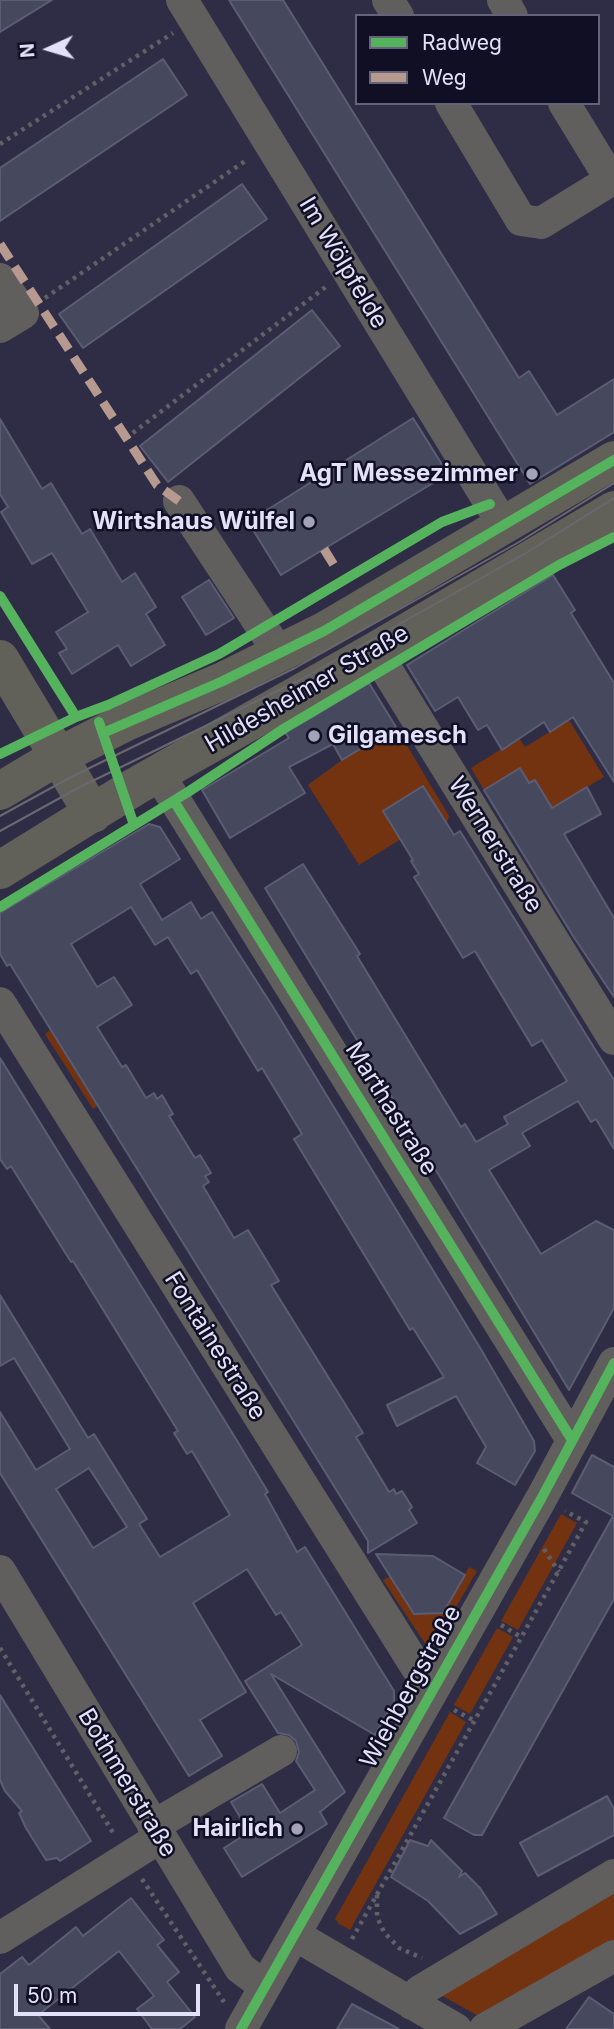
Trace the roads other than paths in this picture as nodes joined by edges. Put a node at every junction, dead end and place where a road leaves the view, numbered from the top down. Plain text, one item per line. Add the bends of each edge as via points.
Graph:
1 (188, 10) edge
2 (452, 105) edge
3 (565, 105) edge
4 (0, 279) edge
5 (0, 327) edge
6 (614, 460) edge
7 (179, 501) dead end
8 (614, 510) edge
9 (504, 527) junction
10 (375, 652) junction
11 (279, 653) junction
12 (0, 659) edge
13 (59, 756) junction
14 (158, 773) junction
15 (0, 792) edge
16 (93, 814) junction
17 (0, 870) edge
18 (0, 1003) edge
19 (614, 1039) edge
20 (614, 1363) edge
21 (572, 1440) junction
22 (0, 1571) edge
23 (8, 1602) edge
24 (442, 1696) junction
25 (281, 1751) dead end
26 (156, 1832) junction
27 (614, 1875) edge
28 (295, 1935) junction
29 (0, 1938) edge
30 (614, 1956) edge
31 (264, 1986) junction
32 (412, 2004) junction
33 (241, 2029) edge
34 (456, 2029) edge
35 (485, 2029) edge

1 - 9 street, Im Wölpfelde
2 - 3 street via 521,220 541,223 611,180
4 - 5 street via 23,313
6 - 9 main road, Hildesheimer Straße
7 - 11 street
8 - 10 main road, Hildesheimer Straße
9 - 11 main road, Hildesheimer Straße
10 - 14 main road, Hildesheimer Straße
10 - 19 street, Wernerstraße
11 - 13 main road, Hildesheimer Straße
12 - 13 main road
13 - 15 main road, Hildesheimer Straße
13 - 16 main road
14 - 16 main road, Hildesheimer Straße
14 - 21 street, Marthastraße
16 - 17 main road, Hildesheimer Straße
18 - 24 street, Fontainestraße via 422,1676
20 - 21 street, Wiehbergstraße
21 - 24 street, Wiehbergstraße
22 - 23 street, Bothmerstraße
23 - 26 street, Bothmerstraße
24 - 28 street, Wiehbergstraße
25 - 26 street
26 - 29 street
26 - 31 street, Bothmerstraße via 240,1968
27 - 32 street via 420,1991
28 - 31 street, Wiehbergstraße
28 - 32 street
30 - 35 street
31 - 33 street, Wiehbergstraße
32 - 34 street

